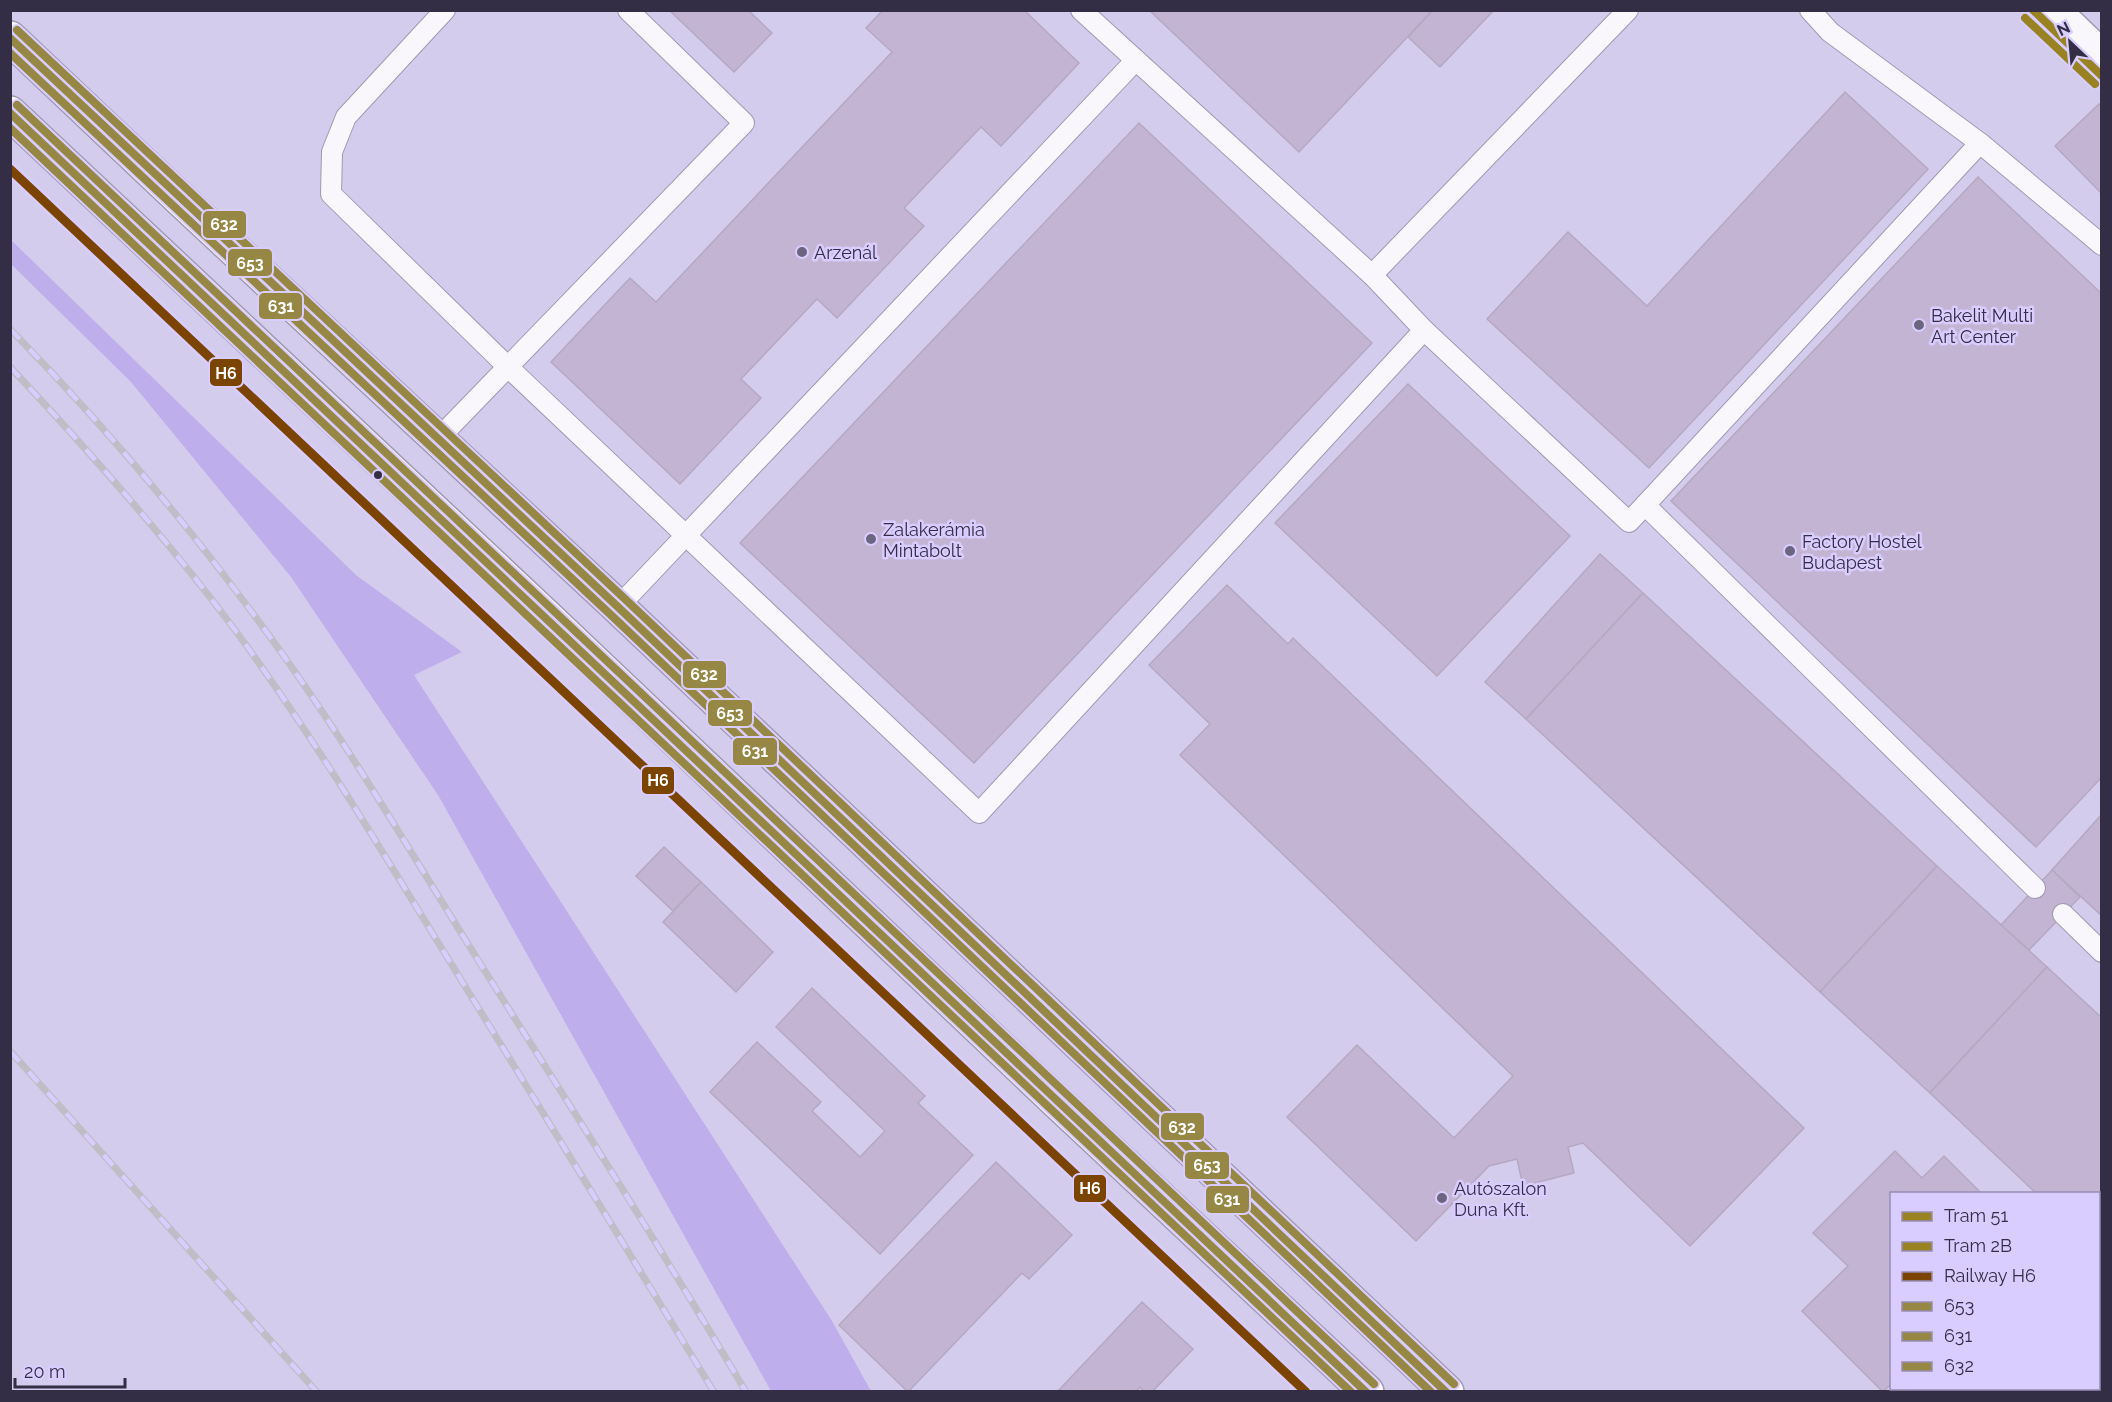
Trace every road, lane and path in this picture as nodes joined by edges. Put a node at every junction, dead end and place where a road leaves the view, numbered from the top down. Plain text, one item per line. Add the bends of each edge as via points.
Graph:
1 (445, 10) edge
2 (628, 10) edge
3 (1081, 10) edge
4 (1628, 10) edge
5 (1810, 10) edge
6 (2053, 10) edge
7 (10, 38) edge
8 (2102, 57) edge
9 (1136, 60) junction
10 (10, 113) edge
11 (1980, 143) junction
12 (2102, 245) edge
13 (1372, 275) junction
14 (1424, 330) junction
15 (508, 367) junction
16 (438, 439) junction
17 (1645, 505) junction
18 (685, 535) junction
19 (618, 607) junction
20 (2035, 888) dead end
21 (2063, 914) dead end
22 (2102, 952) edge
23 (1367, 1392) edge
24 (1447, 1392) edge

1 - 15 lane via 346,117 332,152 331,194
2 - 15 lane via 744,123
3 - 9 lane
4 - 13 lane
5 - 11 lane via 1830,32
6 - 8 main road
7 - 16 main road
9 - 13 lane
9 - 18 lane
10 - 23 main road
11 - 12 lane
11 - 17 lane
13 - 14 lane
14 - 17 lane via 1629,522
14 - 18 lane via 979,813
15 - 16 lane
15 - 18 lane
16 - 19 main road
17 - 20 lane
18 - 19 lane
19 - 24 main road
21 - 22 lane

